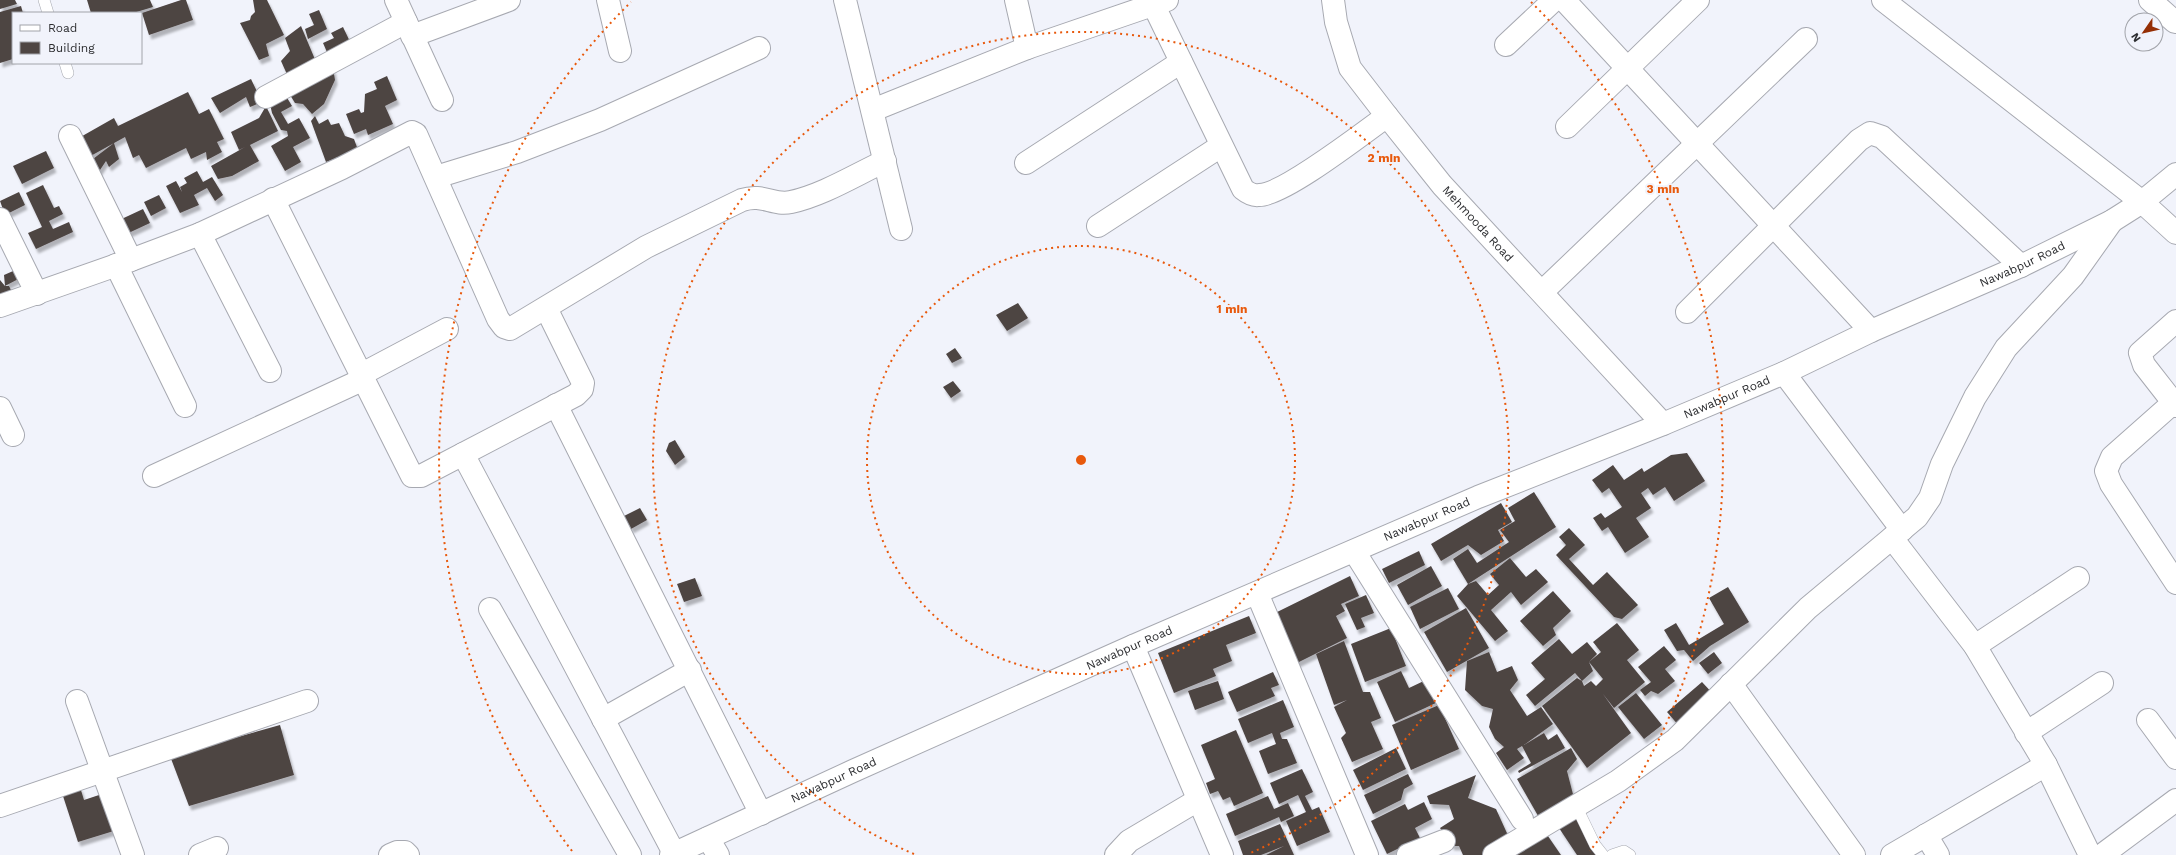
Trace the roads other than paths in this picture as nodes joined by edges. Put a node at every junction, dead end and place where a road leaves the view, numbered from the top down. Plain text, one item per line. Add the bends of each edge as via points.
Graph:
1 (44, 0) edge
2 (396, 0) edge
3 (509, 0) edge
4 (608, 0) edge
5 (845, 0) edge
6 (1016, 0) edge
7 (1333, 0) edge
8 (1554, 0) edge
9 (1564, 0) edge
10 (1698, 0) edge
11 (1883, 0) edge
12 (2150, 0) edge
13 (1160, 2) edge
14 (48, 12) edge
15 (2175, 22) dead end
16 (409, 29) junction
17 (1806, 39) dead end
18 (1506, 45) dead end
19 (759, 48) dead end
20 (1027, 48) junction
21 (620, 51) dead end
22 (1181, 62) junction
23 (1628, 68) junction
24 (266, 97) dead end
25 (442, 100) dead end
26 (873, 110) junction
27 (1387, 116) junction
28 (1568, 127) dead end
29 (70, 136) dead end
30 (1697, 143) junction
31 (1221, 146) junction
32 (885, 161) junction
33 (1026, 163) dead end
34 (2176, 174) edge
35 (436, 177) junction
36 (272, 199) junction
37 (2142, 202) junction
38 (0, 219) edge
39 (2112, 221) junction
40 (1774, 225) junction
41 (1098, 226) dead end
42 (901, 229) dead end
43 (2176, 233) edge
44 (200, 234) junction
45 (124, 263) junction
46 (2021, 266) junction
47 (1542, 292) junction
48 (37, 294) junction
49 (0, 306) edge
50 (546, 308) junction
51 (1687, 312) dead end
52 (2176, 321) edge
53 (447, 330) dead end
54 (1871, 331) junction
55 (270, 371) dead end
56 (1784, 373) junction
57 (363, 377) junction
58 (2175, 404) edge
59 (556, 405) junction
60 (185, 406) dead end
61 (0, 408) edge
62 (1663, 424) junction
63 (13, 435) dead end
64 (463, 454) junction
65 (154, 476) dead end
66 (1897, 534) junction
67 (1354, 550) junction
68 (2078, 578) dead end
69 (2176, 583) edge
70 (1257, 593) junction
71 (490, 609) dead end
72 (1133, 646) junction
73 (1975, 646) junction
74 (690, 670) junction
75 (2102, 683) dead end
76 (1731, 684) junction
77 (77, 701) dead end
78 (307, 701) dead end
79 (603, 718) junction
80 (2148, 720) dead end
81 (2026, 733) junction
82 (2176, 758) edge
83 (2046, 766) junction
84 (102, 771) junction
85 (1198, 800) junction
86 (2176, 800) edge
87 (0, 806) edge
88 (1570, 810) junction
89 (761, 814) junction
90 (1522, 819) dead end
91 (1926, 835) junction
92 (1444, 841) dead end
93 (713, 847) edge
94 (673, 854) edge
95 (133, 855) edge
96 (390, 855) edge
97 (408, 855) edge
98 (630, 855) edge
99 (1116, 855) edge
100 (1222, 855) edge
101 (1367, 855) edge
102 (1408, 855) edge
103 (1494, 855) edge
104 (1603, 855) edge
105 (1612, 855) edge
106 (1630, 855) edge
107 (1854, 855) edge
108 (1892, 855) edge
109 (1938, 855) edge
110 (2090, 855) edge
111 (2102, 855) edge

1 - 14 lane
2 - 16 street
3 - 16 street
4 - 21 street
5 - 26 street
6 - 20 street
7 - 27 street, Mehmooda Road via 1336,22 1350,68
8 - 18 street
9 - 23 street
10 - 23 street
11 - 37 street
12 - 15 street
13 - 20 street
13 - 22 street
16 - 24 street
16 - 25 street
17 - 30 street
19 - 35 street via 600,120 517,152
20 - 26 street
22 - 31 street
22 - 33 street
23 - 28 street
23 - 30 street
26 - 32 street
27 - 31 street via 1312,169 1260,196 1243,189
27 - 47 street, Mehmooda Road via 1442,185
29 - 45 street
30 - 40 street
30 - 47 street
31 - 41 street
32 - 42 street
32 - 50 street via 820,192 790,202 781,203 759,197 742,200 646,247
34 - 37 street, Nawabpur Road
35 - 36 street via 416,134 412,132 342,168
35 - 50 street via 498,319 504,327 510,329 518,326
36 - 44 street
36 - 57 street
37 - 39 street, Nawabpur Road
37 - 43 street
38 - 48 street
39 - 46 street, Nawabpur Road
39 - 66 street via 2073,276 2006,348 1975,397 1942,464 1930,498 1917,517
40 - 46 street via 1859,140 1870,133 1882,137
40 - 51 street
40 - 54 street
44 - 45 street
44 - 55 street
45 - 48 street
45 - 60 street
46 - 54 street, Nawabpur Road
47 - 62 street, Mehmooda Road
48 - 49 street
50 - 59 street via 583,383 582,389 576,395
52 - 58 street via 2140,353 2144,365
53 - 57 street
54 - 56 street, Nawabpur Road
56 - 62 street, Nawabpur Road
56 - 66 street
57 - 64 street via 412,476 421,476
57 - 65 street
58 - 69 street via 2112,457 2106,471 2111,484
59 - 64 street
59 - 74 street
61 - 63 street
62 - 67 street, Nawabpur Road via 1478,497
64 - 79 street
66 - 73 street
66 - 76 street via 1808,608
67 - 70 street, Nawabpur Road
67 - 90 street
68 - 73 street
70 - 72 street, Nawabpur Road
70 - 101 street
71 - 98 street
72 - 85 street
72 - 89 street, Nawabpur Road
73 - 81 street
74 - 79 street
74 - 89 street
75 - 81 street
76 - 88 street via 1675,740 1644,764
76 - 107 street
77 - 84 street
78 - 84 street
79 - 94 street
80 - 82 street
81 - 83 street
83 - 91 street
83 - 110 street
84 - 87 street
84 - 95 street
85 - 99 street via 1129,841
85 - 100 street
86 - 111 street
88 - 103 street
88 - 104 lane via 1580,814 1595,845
89 - 93 street, Nawabpur Road
91 - 108 street
91 - 109 street
92 - 102 street
93 - 94 street, Nawabpur Road
96 - 97 street via 405,852
105 - 106 lane via 1624,851

